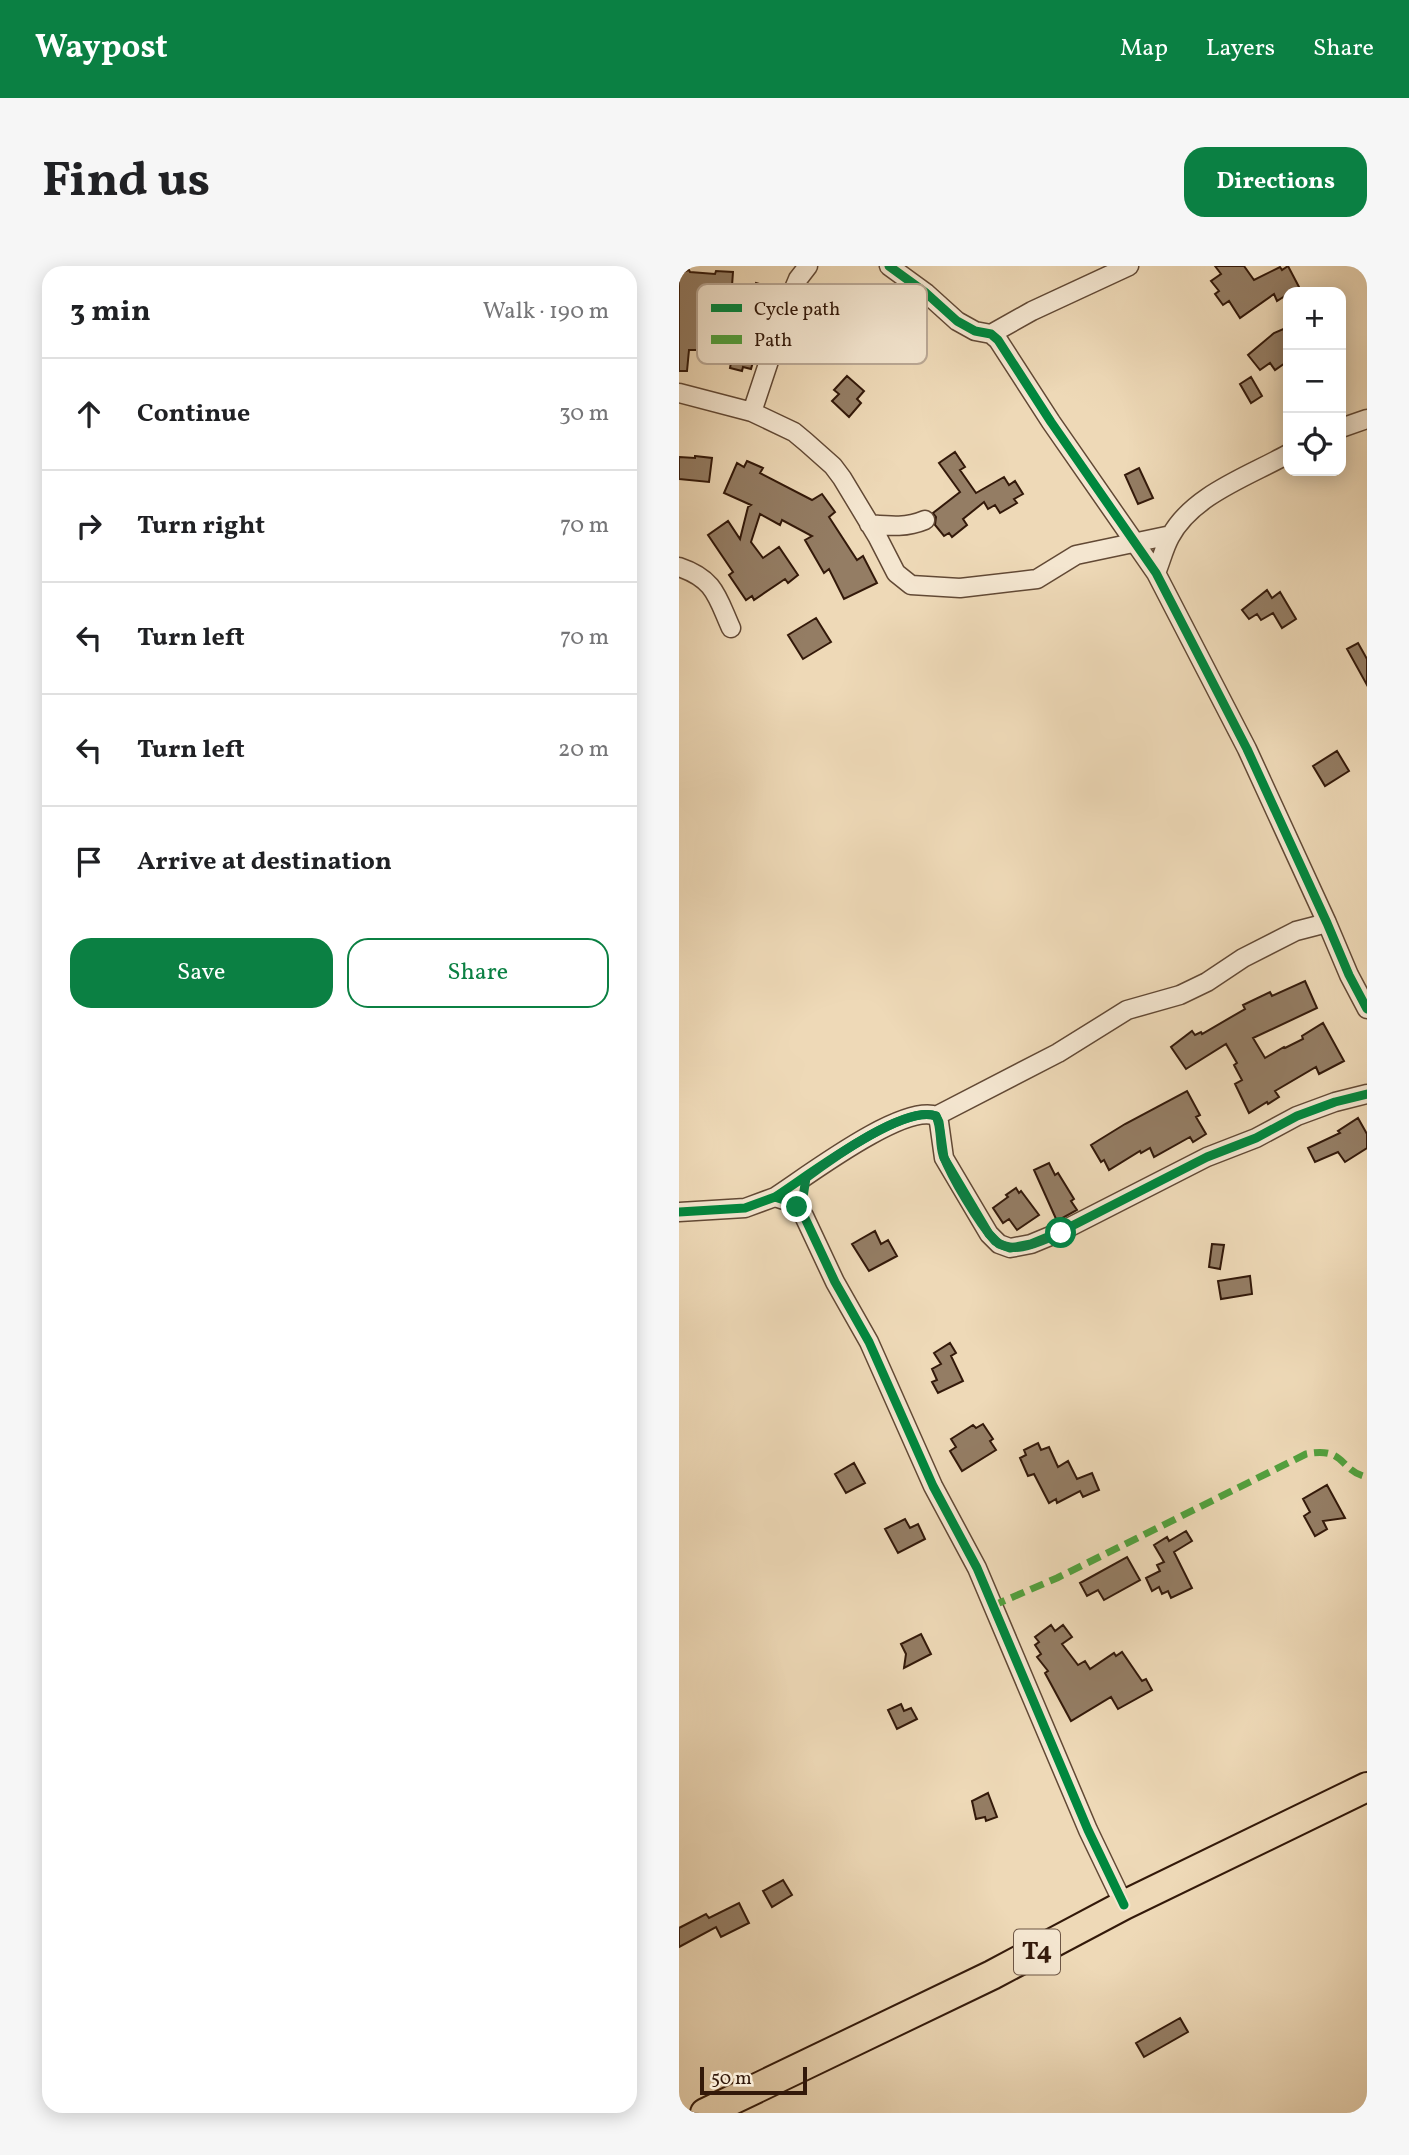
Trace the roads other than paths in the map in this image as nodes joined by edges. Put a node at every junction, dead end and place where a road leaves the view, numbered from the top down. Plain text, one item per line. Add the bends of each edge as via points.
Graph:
1 (808, 266) edge
2 (889, 266) edge
3 (1129, 266) edge
4 (795, 284) edge
5 (914, 284) edge
6 (927, 294) edge
7 (991, 334) junction
8 (768, 364) edge
9 (679, 393) edge
10 (752, 412) junction
11 (1367, 419) edge
12 (1346, 426) edge
13 (1283, 457) edge
14 (925, 520) dead end
15 (869, 524) junction
16 (1171, 536) junction
17 (1135, 543) junction
18 (679, 567) edge
19 (1156, 573) junction
20 (731, 628) dead end
21 (1327, 923) junction
22 (1367, 1009) edge
23 (1367, 1094) edge
24 (936, 1116) junction
25 (806, 1178) junction
26 (775, 1197) junction
27 (679, 1212) edge
28 (804, 1216) junction
29 (1367, 1787) edge
30 (1124, 1905) junction
31 (705, 2113) edge

1 - 4 street
2 - 5 street
3 - 7 street
6 - 7 street via 957,321
7 - 17 street
8 - 10 street
9 - 10 street
10 - 15 street via 794,432 824,457
11 - 12 street
13 - 16 street via 1192,510
14 - 15 street via 907,526
15 - 17 street via 902,580 936,588 1037,579 1076,555
16 - 17 street
16 - 19 street
17 - 19 street
18 - 20 street via 712,586
19 - 21 street via 1247,749
21 - 22 street
21 - 24 street via 1296,931 1180,995 1127,1010 1058,1054
23 - 24 street via 1297,1116 1061,1233 1017,1248 999,1244 989,1234 944,1158
24 - 25 street via 915,1115 898,1122
25 - 26 street
25 - 28 street
26 - 27 street via 745,1208
26 - 28 street via 790,1202
28 - 30 street via 977,1568
29 - 30 highway, T4
30 - 31 highway, T4 via 992,1975

